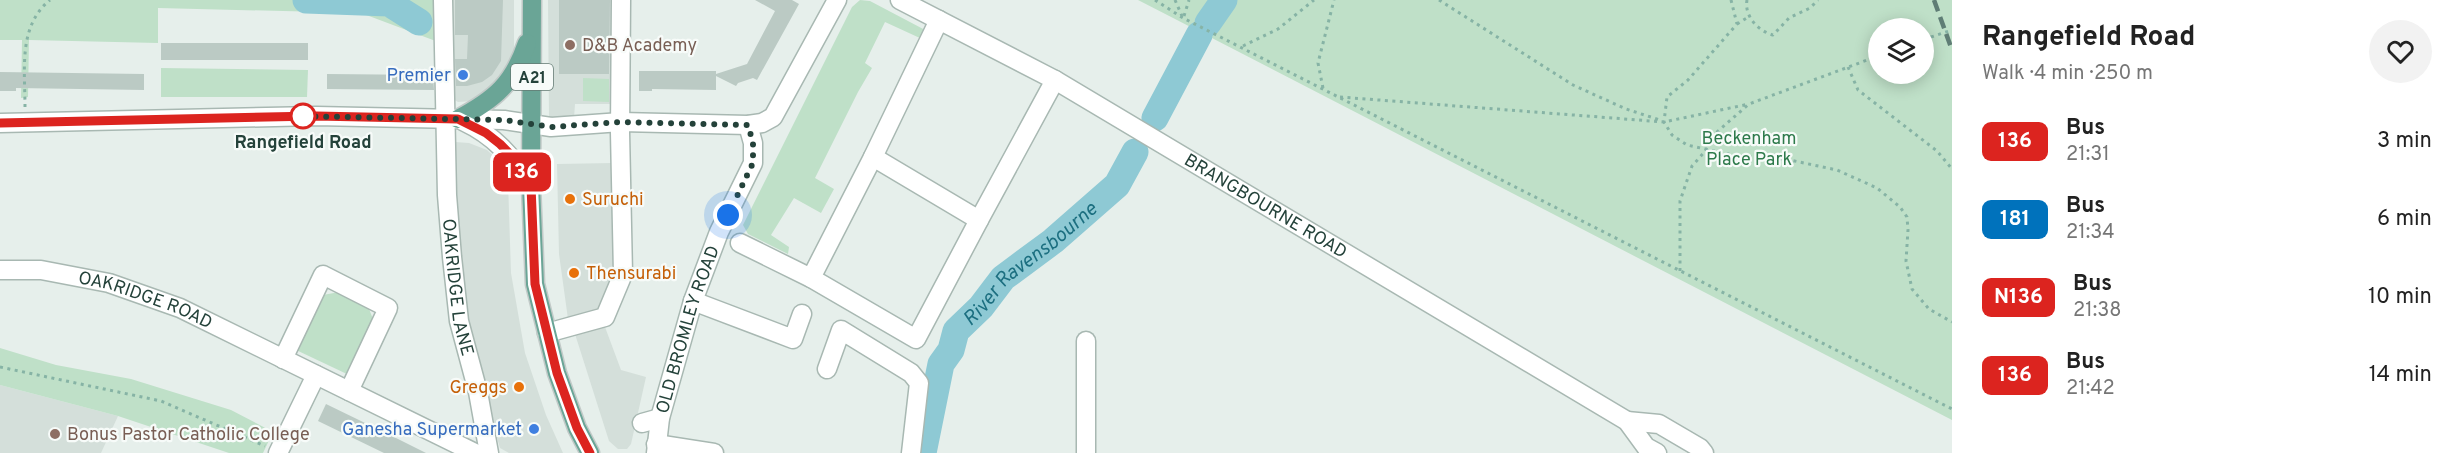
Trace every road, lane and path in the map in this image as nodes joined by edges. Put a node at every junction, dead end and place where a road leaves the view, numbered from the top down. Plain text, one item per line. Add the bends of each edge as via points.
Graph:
1 (50, 0) edge
2 (443, 0) edge
3 (532, 0) edge
4 (621, 0) edge
5 (837, 0) edge
6 (900, 0) edge
7 (1155, 0) edge
8 (1175, 0) edge
9 (1189, 0) edge
10 (1314, 0) edge
11 (1334, 0) edge
12 (1439, 0) edge
13 (1731, 0) edge
14 (1747, 0) edge
15 (1818, 0) edge
16 (1750, 16) junction
17 (1183, 18) junction
18 (939, 20) junction
19 (1737, 24) junction
20 (532, 29) junction
21 (1952, 30) edge
22 (1934, 36) edge
23 (1242, 46) junction
24 (1868, 60) edge
25 (1848, 67) junction
26 (1055, 80) junction
27 (1324, 89) junction
28 (1339, 97) junction
29 (1749, 104) junction
30 (451, 119) junction
31 (621, 122) junction
32 (1664, 122) junction
33 (0, 123) edge
34 (24, 123) junction
35 (531, 125) junction
36 (748, 125) junction
37 (1708, 148) junction
38 (873, 157) junction
39 (1952, 169) edge
40 (531, 186) junction
41 (979, 220) junction
42 (741, 243) dead end
43 (0, 270) edge
44 (1680, 271) junction
45 (811, 278) junction
46 (693, 301) junction
47 (802, 314) dead end
48 (1952, 322) edge
49 (547, 333) junction
50 (1086, 341) dead end
51 (283, 358) junction
52 (0, 367) edge
53 (827, 369) dead end
54 (316, 375) junction
55 (349, 391) junction
56 (1952, 409) edge
57 (660, 418) junction
58 (1627, 421) junction
59 (642, 423) dead end
60 (656, 449) edge
61 (272, 450) edge
62 (476, 453) edge
63 (489, 453) edge
64 (590, 453) edge
65 (714, 453) edge
66 (911, 453) edge
67 (1087, 453) edge
68 (1656, 453) edge
69 (1704, 453) edge

1 - 34 path via 34,18 26,40
2 - 30 street, OAKRIDGE LANE
3 - 20 main road, A21
4 - 31 street
5 - 36 street via 773,117
6 - 18 street, BRANGBOURNE ROAD
7 - 17 path
8 - 17 path
9 - 17 path
10 - 23 path via 1278,29
11 - 27 path via 1318,63
12 - 32 path via 1573,85
13 - 19 path
14 - 16 path
15 - 16 path via 1789,18 1773,35 1765,33
16 - 19 path
17 - 23 path
18 - 26 street, BRANGBOURNE ROAD
18 - 38 street
19 - 32 path via 1688,80 1667,97
20 - 30 main road via 506,86 479,108
20 - 35 main road, A21
21 - 22 path, bridge
23 - 27 path
24 - 25 path
25 - 29 path
25 - 39 path via 1858,90 1937,151
26 - 41 street
26 - 58 street, BRANGBOURNE ROAD
27 - 28 path
28 - 32 path
28 - 44 path
29 - 32 path
29 - 37 path via 1710,138
30 - 34 street via 316,116
30 - 35 street
30 - 40 street via 486,133 500,144
30 - 63 street, OAKRIDGE LANE via 447,195 459,321
31 - 35 street
31 - 36 street
31 - 49 street via 623,273 605,317
32 - 37 path via 1672,135 1687,145
33 - 34 street
35 - 40 main road, A21
36 - 46 street, OLD BROMLEY ROAD via 753,163 719,232
37 - 44 path via 1692,166 1680,201
37 - 48 path via 1737,156 1790,160 1838,170 1877,188 1907,217 1906,261 1912,289 1929,309
38 - 41 street
38 - 45 street
40 - 49 main road, A21 via 535,284
41 - 45 street via 916,339
42 - 45 street
43 - 51 street, OAKRIDGE ROAD via 41,270 109,283 180,308
44 - 56 path
46 - 47 street via 793,339
46 - 57 street, OLD BROMLEY ROAD
49 - 64 main road, A21 via 569,406
50 - 67 street
51 - 54 street, OAKRIDGE ROAD
51 - 55 street via 323,275 388,308
52 - 61 path via 160,401
53 - 66 street via 841,330 911,373 919,383
54 - 55 street, OAKRIDGE ROAD
54 - 61 street
55 - 62 street, OAKRIDGE ROAD
57 - 59 street
57 - 60 street, OLD BROMLEY ROAD
58 - 68 street, BRANGBOURNE ROAD via 1646,447
58 - 69 street, BRANGBOURNE ROAD via 1659,424
60 - 65 street

